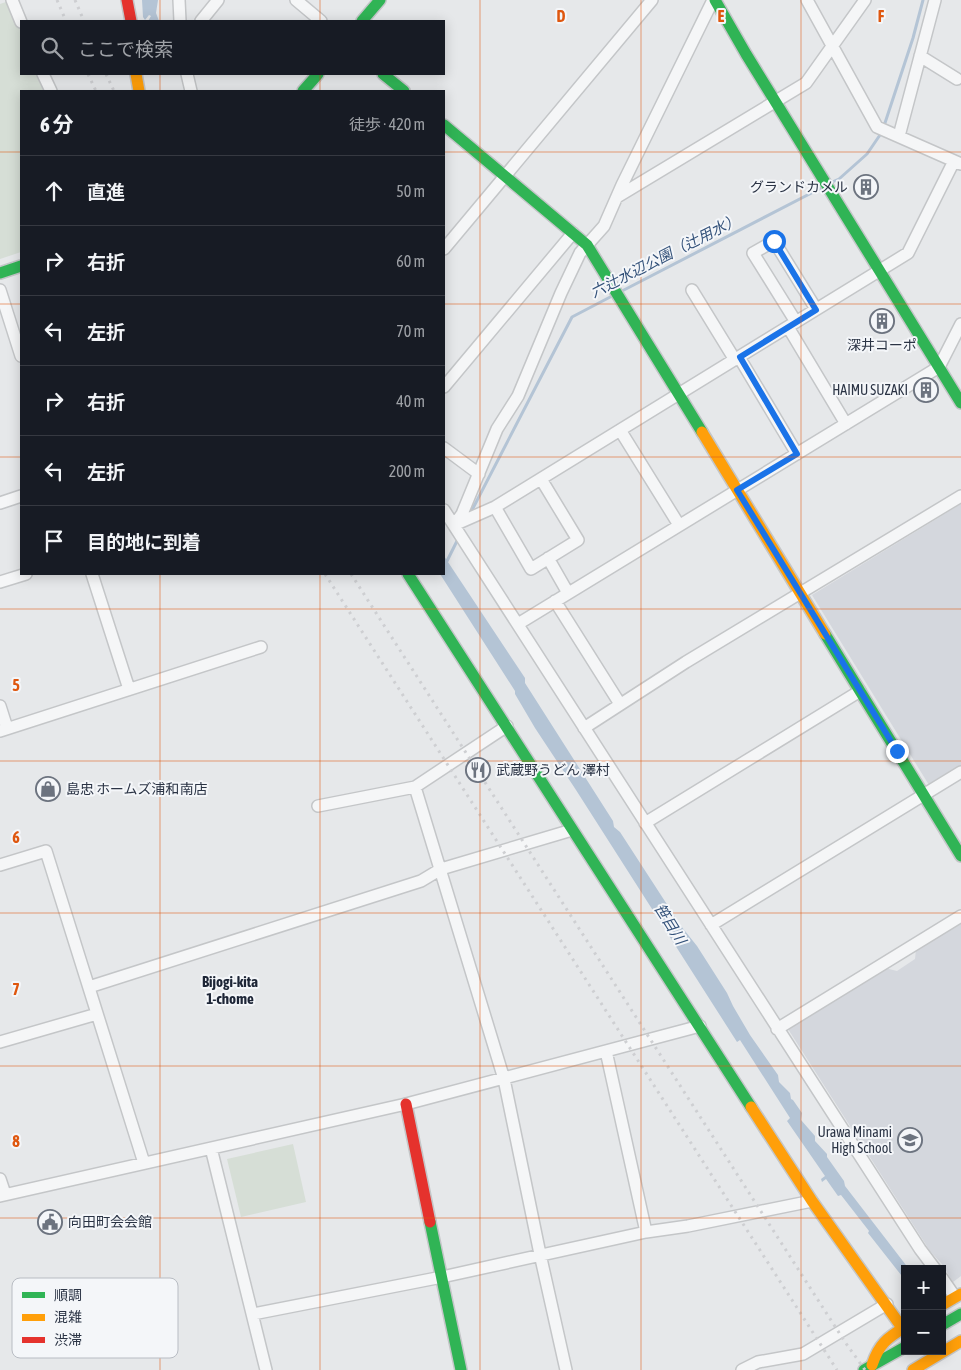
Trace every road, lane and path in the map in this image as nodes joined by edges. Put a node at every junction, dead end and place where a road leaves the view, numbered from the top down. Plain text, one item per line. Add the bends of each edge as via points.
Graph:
1 (12, 0) edge
2 (127, 0) edge
3 (179, 0) edge
4 (218, 0) edge
5 (296, 0) edge
6 (380, 0) edge
7 (652, 0) edge
8 (714, 0) edge
9 (807, 0) edge
10 (865, 0) edge
11 (934, 0) edge
12 (20, 20) edge
13 (131, 20) edge
14 (180, 20) edge
15 (202, 20) edge
16 (320, 20) edge
17 (363, 20) edge
18 (832, 46) junction
19 (920, 56) junction
20 (43, 75) edge
21 (136, 75) edge
22 (187, 75) edge
23 (317, 75) edge
24 (384, 75) edge
25 (956, 79) dead end
26 (51, 90) edge
27 (139, 90) edge
28 (191, 90) edge
29 (304, 90) edge
30 (403, 90) edge
31 (776, 101) junction
32 (445, 126) edge
33 (899, 136) junction
34 (957, 163) edge
35 (504, 176) junction
36 (617, 197) junction
37 (573, 234) junction
38 (587, 245) junction
39 (445, 248) edge
40 (20, 266) edge
41 (879, 271) junction
42 (0, 273) edge
43 (0, 290) edge
44 (692, 290) dead end
45 (816, 310) junction
46 (961, 324) edge
47 (792, 325) junction
48 (20, 353) edge
49 (737, 358) junction
50 (939, 367) junction
51 (445, 386) edge
52 (678, 394) junction
53 (961, 403) edge
54 (846, 424) junction
55 (620, 430) junction
56 (445, 449) edge
57 (797, 454) junction
58 (479, 474) junction
59 (541, 479) junction
60 (737, 490) junction
61 (20, 496) edge
62 (961, 496) edge
63 (0, 503) edge
64 (496, 507) junction
65 (445, 512) edge
66 (454, 525) junction
67 (679, 525) junction
68 (548, 558) junction
69 (23, 575) edge
70 (92, 575) edge
71 (409, 575) edge
72 (0, 582) edge
73 (568, 593) junction
74 (800, 593) junction
75 (555, 601) junction
76 (518, 624) junction
77 (261, 647) dead end
78 (129, 690) junction
79 (860, 690) junction
80 (620, 704) junction
81 (0, 706) edge
82 (508, 726) junction
83 (584, 728) junction
84 (4, 730) edge
85 (961, 772) edge
86 (416, 787) junction
87 (924, 795) junction
88 (318, 806) dead end
89 (645, 823) junction
90 (572, 830) junction
91 (961, 856) edge
92 (0, 865) edge
93 (442, 869) junction
94 (961, 916) edge
95 (711, 925) junction
96 (88, 987) junction
97 (97, 1014) junction
98 (700, 1026) junction
99 (777, 1028) junction
100 (0, 1042) edge
101 (606, 1051) junction
102 (504, 1078) junction
103 (406, 1104) junction
104 (211, 1148) junction
105 (144, 1163) junction
106 (0, 1179) edge
107 (2, 1195) edge
108 (812, 1201) junction
109 (646, 1232) junction
110 (540, 1254) junction
111 (932, 1265) edge
112 (442, 1277) junction
113 (946, 1286) edge
114 (953, 1299) edge
115 (887, 1304) junction
116 (253, 1314) junction
117 (961, 1314) edge
118 (961, 1321) edge
119 (946, 1323) edge
120 (901, 1324) edge
121 (901, 1330) edge
122 (946, 1330) edge
123 (961, 1341) edge
124 (961, 1348) edge
125 (901, 1349) edge
126 (901, 1355) edge
127 (871, 1368) edge
128 (266, 1370) edge
129 (461, 1370) edge
130 (566, 1370) edge
131 (742, 1370) edge
132 (913, 1370) edge
133 (925, 1370) edge

1 - 12 street
2 - 13 main road
3 - 14 street
4 - 15 street
5 - 16 street
6 - 17 main road
7 - 35 street
8 - 31 main road
8 - 36 street
9 - 18 street
10 - 18 street
11 - 19 street
18 - 31 street via 806,83
18 - 33 street via 877,127
19 - 25 street
19 - 33 street
20 - 26 street
21 - 27 main road
22 - 28 street
23 - 29 main road
24 - 30 main road
31 - 36 street
31 - 41 main road
32 - 35 main road
33 - 34 street
34 - 41 street via 908,253
35 - 37 main road
35 - 39 street
36 - 38 street via 604,226
37 - 38 main road
37 - 51 street
38 - 52 main road
38 - 58 street via 561,293 518,396 498,429
40 - 42 main road
41 - 45 street
41 - 50 main road
43 - 48 street
44 - 49 street
45 - 47 street
45 - 47 street via 774,241 753,253
46 - 50 street
47 - 49 street
47 - 54 street
49 - 52 street
49 - 57 street
50 - 53 main road
50 - 54 street
52 - 55 street
52 - 60 main road
54 - 57 street
55 - 59 street
55 - 67 street
56 - 58 street
57 - 60 street
58 - 66 street
59 - 64 street
59 - 68 street via 578,540
60 - 67 street
60 - 74 main road
61 - 63 street
62 - 74 street
64 - 66 street
64 - 68 street via 530,568
65 - 66 street
66 - 76 street
67 - 73 street
68 - 73 street
69 - 72 street
70 - 78 street
71 - 82 main road
73 - 75 street
74 - 79 main road
74 - 80 street
75 - 76 street
75 - 80 street
76 - 83 street
77 - 78 street
78 - 84 street
79 - 87 main road
79 - 89 street
80 - 83 street
81 - 84 street
82 - 86 street
82 - 90 main road
83 - 89 street
85 - 87 street
86 - 88 street
86 - 93 street
87 - 91 main road
87 - 95 street
89 - 95 street
90 - 93 street
90 - 98 main road
92 - 96 street via 46,851
93 - 96 street via 421,881
93 - 102 street
94 - 99 street
95 - 99 street
96 - 97 street
97 - 100 street
97 - 105 street
98 - 101 street
98 - 108 main road
99 - 111 street
101 - 102 street
101 - 109 street
102 - 103 street
102 - 110 street
103 - 104 street
103 - 112 main road
104 - 105 street
104 - 116 street
105 - 107 street
106 - 107 street
108 - 109 street
108 - 115 main road via 838,1241
109 - 110 street
110 - 112 street
110 - 130 street
112 - 116 street
112 - 129 main road
113 - 114 street
115 - 120 main road
115 - 131 street via 804,1354 758,1362
116 - 128 street
117 - 119 main road
118 - 122 main road
121 - 127 main road via 885,1339 877,1349
123 - 132 main road
124 - 133 main road
125 - 127 main road
126 - 127 main road

